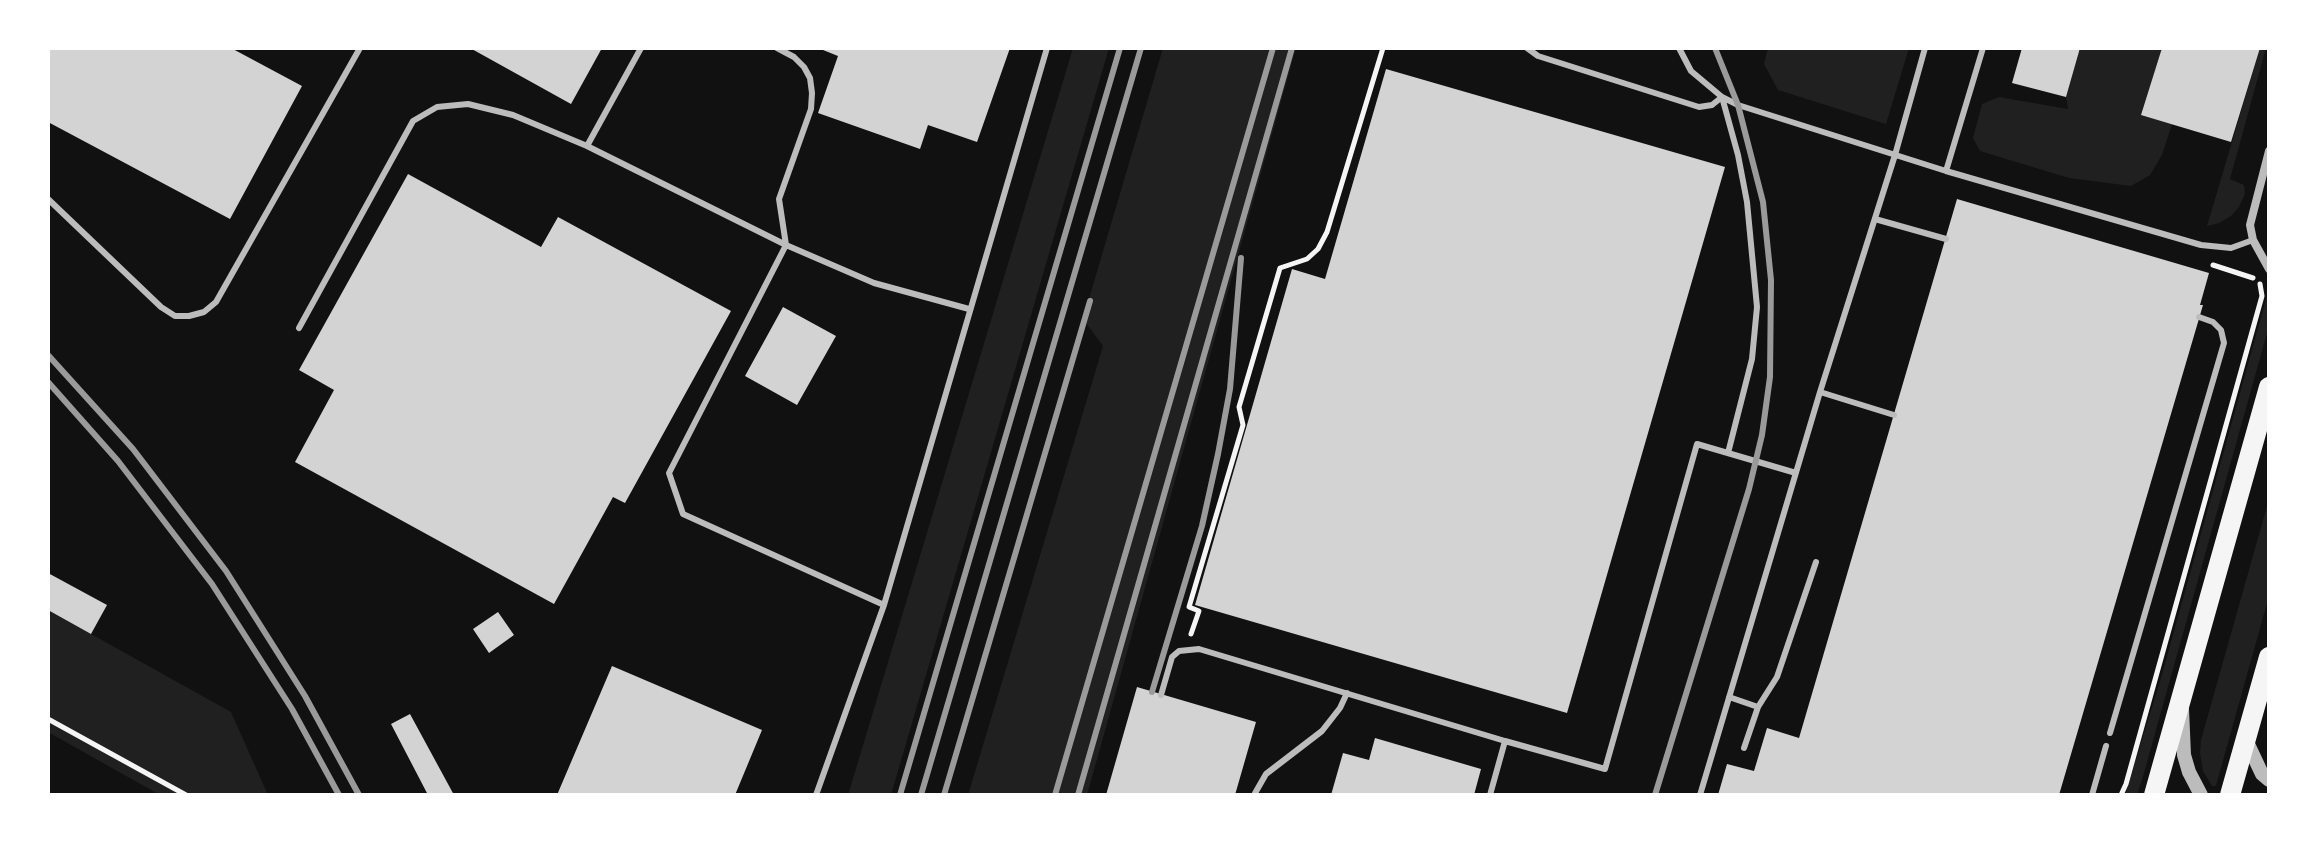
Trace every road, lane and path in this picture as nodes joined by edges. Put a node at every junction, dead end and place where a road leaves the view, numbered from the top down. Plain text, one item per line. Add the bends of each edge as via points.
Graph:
1 (360, 48) edge
2 (641, 48) edge
3 (777, 48) edge
4 (1047, 48) edge
5 (1383, 48) edge
6 (1527, 48) edge
7 (1679, 48) edge
8 (1925, 48) edge
9 (1983, 48) edge
10 (1722, 97) junction
11 (587, 146) junction
12 (2269, 151) edge
13 (1895, 155) junction
14 (1946, 171) junction
15 (48, 199) edge
16 (1875, 219) junction
17 (1946, 239) dead end
18 (2253, 240) junction
19 (786, 245) junction
20 (2212, 265) dead end
21 (2269, 269) edge
22 (969, 309) junction
23 (2199, 317) dead end
24 (299, 328) dead end
25 (2269, 387) edge
26 (1820, 392) junction
27 (1894, 415) dead end
28 (1728, 453) junction
29 (1796, 473) junction
30 (1816, 562) dead end
31 (884, 605) junction
32 (1187, 649) junction
33 (2269, 657) edge
34 (1347, 693) junction
35 (1161, 695) dead end
36 (1729, 697) junction
37 (2182, 697) junction
38 (1758, 707) junction
39 (48, 719) edge
40 (2110, 733) dead end
41 (2246, 740) junction
42 (1505, 741) junction
43 (2106, 746) dead end
44 (1744, 748) dead end
45 (2269, 780) edge
46 (186, 795) edge
47 (816, 795) edge
48 (1254, 795) edge
49 (1490, 795) edge
50 (1700, 795) edge
51 (2092, 795) edge
52 (2121, 795) edge
53 (2154, 795) edge
54 (2201, 795) edge
55 (2230, 795) edge

1 - 15 lane via 216,302 204,312 175,316 161,307
2 - 11 lane
3 - 19 lane via 804,67 812,93 779,199
4 - 22 lane
5 - 32 path via 1327,232 1307,259 1280,268 1239,407 1243,425 1189,607 1199,611
6 - 10 lane via 1699,107
7 - 10 lane via 1691,71
8 - 13 lane
9 - 14 lane
10 - 13 lane
10 - 28 lane via 1747,202 1757,307 1752,359
11 - 19 lane
11 - 24 lane via 513,115 468,104 437,107 413,121
12 - 18 street via 2251,219
13 - 14 lane
13 - 16 lane
14 - 18 lane via 2201,245 2231,248
16 - 17 lane
16 - 26 lane
18 - 21 street
19 - 22 lane via 874,283
19 - 31 lane via 669,473 683,514
20 - 52 path via 2255,279 2262,296
22 - 31 lane
23 - 40 lane via 2221,330 2224,343
25 - 37 main road
26 - 27 lane
26 - 29 lane
28 - 29 lane
28 - 42 lane via 1697,444 1605,769
29 - 36 lane
30 - 38 lane via 1777,677
31 - 47 lane
32 - 34 lane
32 - 35 lane via 1172,657
33 - 41 main road
34 - 42 lane
34 - 48 lane via 1322,731 1266,774
36 - 38 lane
36 - 50 lane
37 - 53 main road
37 - 54 street via 2184,755
38 - 44 lane
39 - 46 path
41 - 45 street
41 - 55 main road
42 - 49 lane
43 - 51 lane

